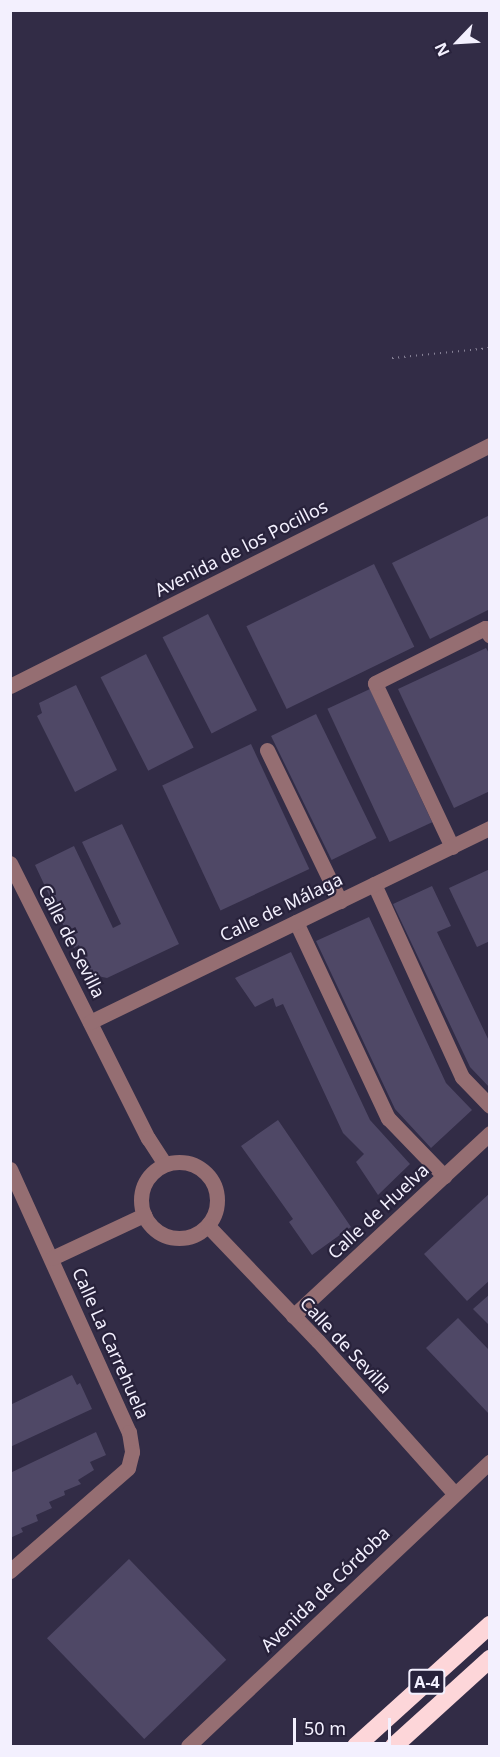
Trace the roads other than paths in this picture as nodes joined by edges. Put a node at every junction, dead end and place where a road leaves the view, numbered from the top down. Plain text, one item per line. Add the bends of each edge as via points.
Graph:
1 (489, 445) edge
2 (489, 636) edge
3 (10, 686) edge
4 (267, 750) dead end
5 (489, 828) edge
6 (452, 847) junction
7 (10, 863) edge
8 (374, 884) junction
9 (340, 901) junction
10 (296, 922) junction
11 (90, 1022) junction
12 (489, 1106) edge
13 (489, 1133) edge
14 (165, 1164) junction
15 (10, 1169) edge
16 (444, 1176) junction
17 (144, 1215) junction
18 (208, 1226) junction
19 (52, 1257) junction
20 (293, 1316) junction
21 (489, 1461) edge
22 (454, 1493) junction
23 (10, 1571) edge
24 (489, 1625) edge
25 (489, 1659) edge
26 (357, 1744) edge
27 (188, 1746) edge
28 (394, 1746) edge

1 - 3 street, Avenida de los Pocillos
2 - 6 street via 485,628 375,683
4 - 9 street
5 - 6 street, Calle de Málaga
6 - 8 street, Calle de Málaga
7 - 11 street, Calle de Sevilla
8 - 9 street, Calle de Málaga
8 - 12 street via 462,1077
9 - 10 street, Calle de Málaga
10 - 11 street, Calle de Málaga
10 - 16 street via 388,1118
11 - 14 street, Calle de Sevilla
13 - 16 street, Calle de Huelva
14 - 17 street via 155,1170 142,1189
14 - 18 street via 190,1163 211,1178 218,1203
15 - 19 street, Calle La Carrehuela
16 - 20 street, Calle de Huelva
17 - 18 street via 156,1231 177,1239
17 - 19 street, Calle La Carrehuela
18 - 20 street, Calle de Sevilla
19 - 23 street, Calle La Carrehuela via 129,1432 132,1452 128,1468
20 - 22 street, Calle de Sevilla
21 - 22 street, Avenida de Córdoba
22 - 27 street, Avenida de Córdoba
24 - 26 highway, A-4
25 - 28 highway, A-4

